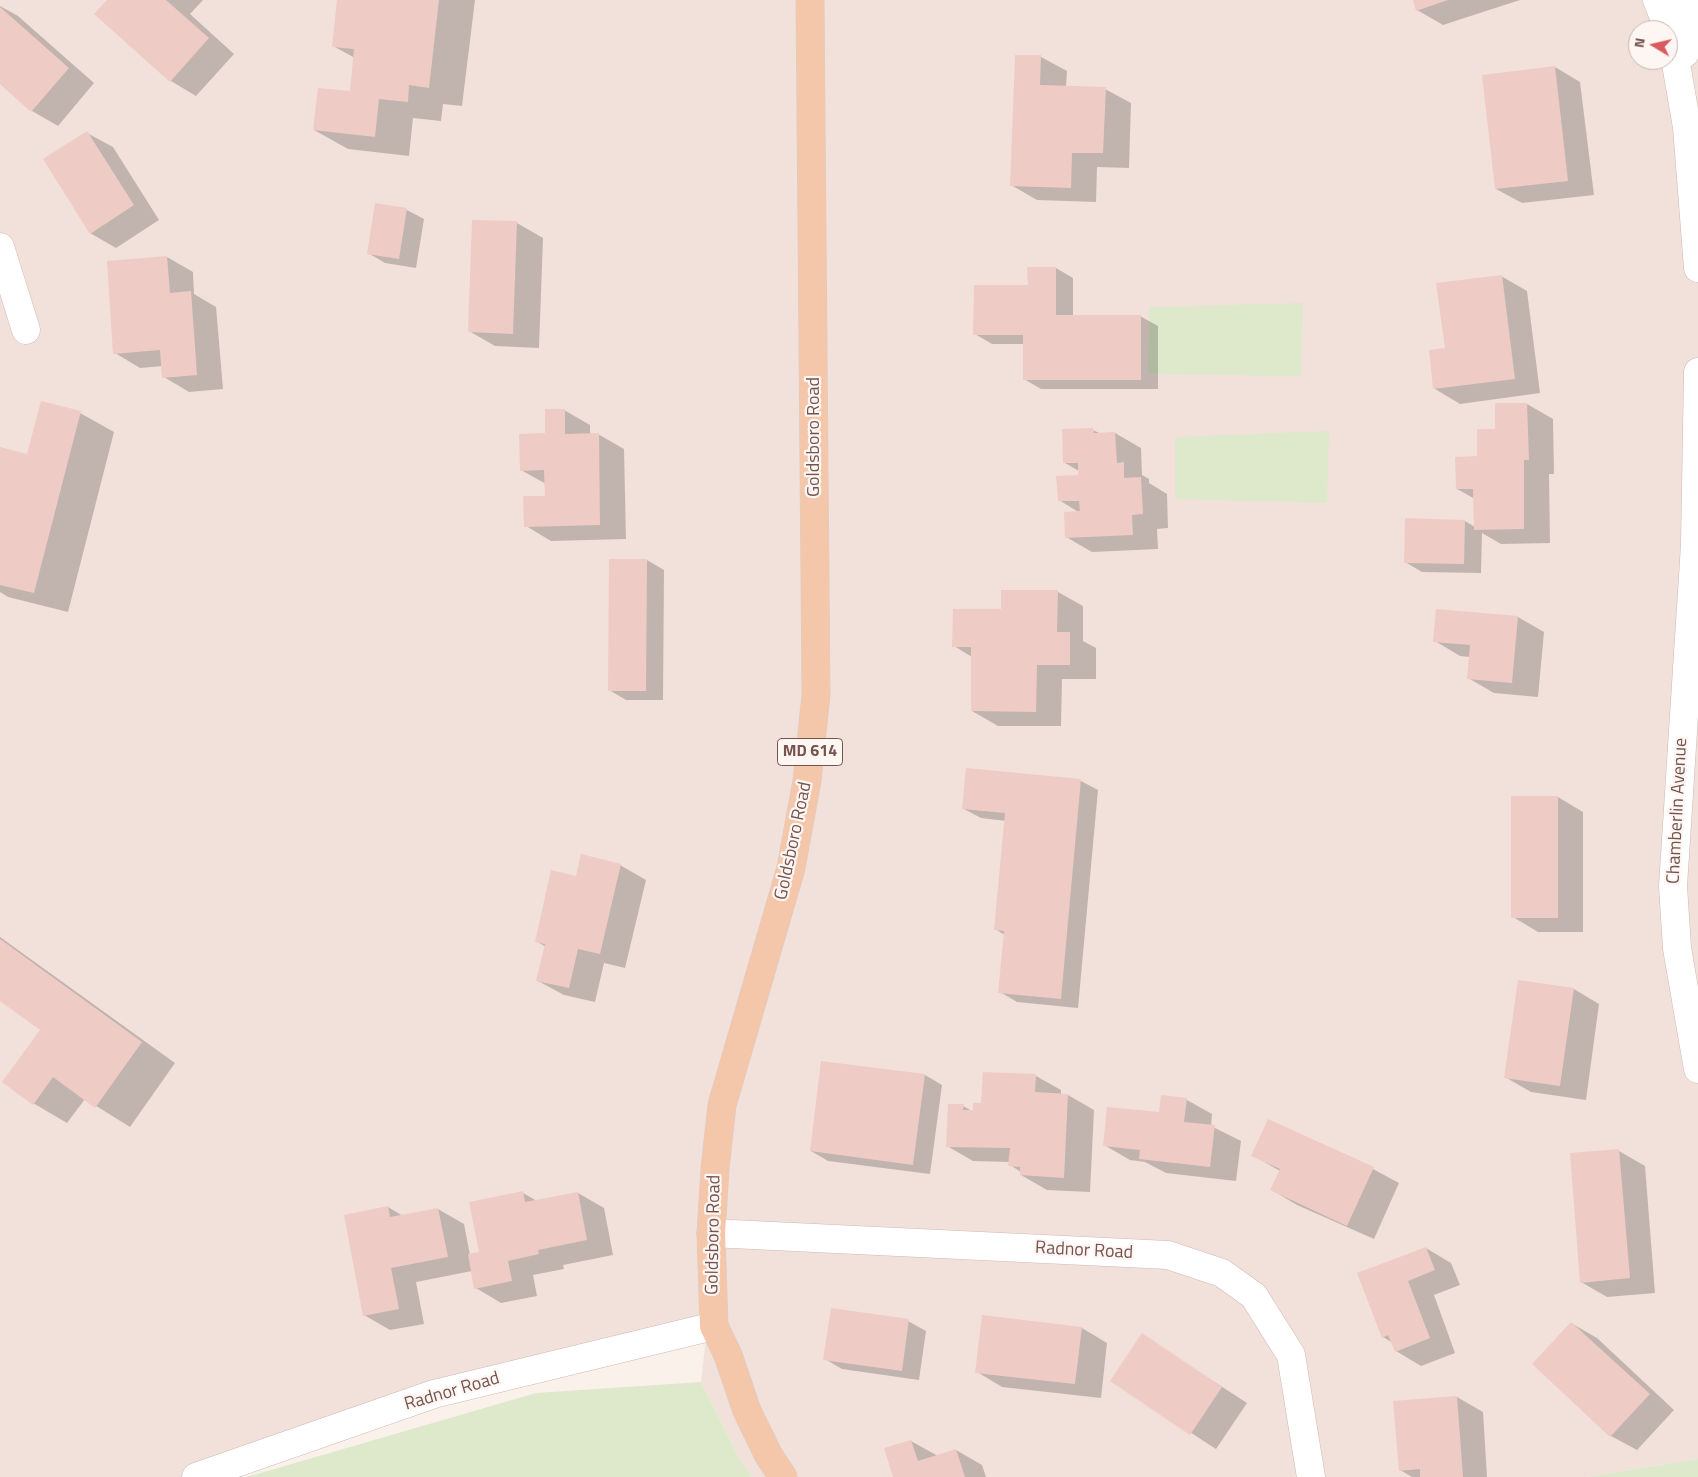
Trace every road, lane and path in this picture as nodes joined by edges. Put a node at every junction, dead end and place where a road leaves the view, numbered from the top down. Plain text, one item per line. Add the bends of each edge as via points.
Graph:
1 (810, 0) edge
2 (1657, 0) edge
3 (1684, 0) edge
4 (1687, 127) junction
5 (0, 247) edge
6 (1698, 268) edge
7 (26, 330) dead end
8 (1698, 372) edge
9 (1689, 764) edge
10 (1698, 1069) edge
11 (711, 1233) junction
12 (714, 1326) junction
13 (196, 1477) edge
14 (783, 1477) edge
15 (1311, 1477) edge

1 - 11 main road, Goldsboro Road / MD 614 via 816,695 807,782 791,868 722,1105
2 - 4 street via 1671,35
3 - 4 street
4 - 6 street
5 - 7 street
8 - 9 street, Chamberlin Avenue
9 - 10 street, Chamberlin Avenue via 1673,886 1677,948
11 - 12 main road, Goldsboro Road / MD 614
11 - 15 street, Radnor Road via 1168,1255 1222,1273 1254,1296 1292,1355
12 - 13 street, Radnor Road via 434,1394
12 - 14 main road, Goldsboro Road / MD 614 via 728,1355 747,1412 768,1456

